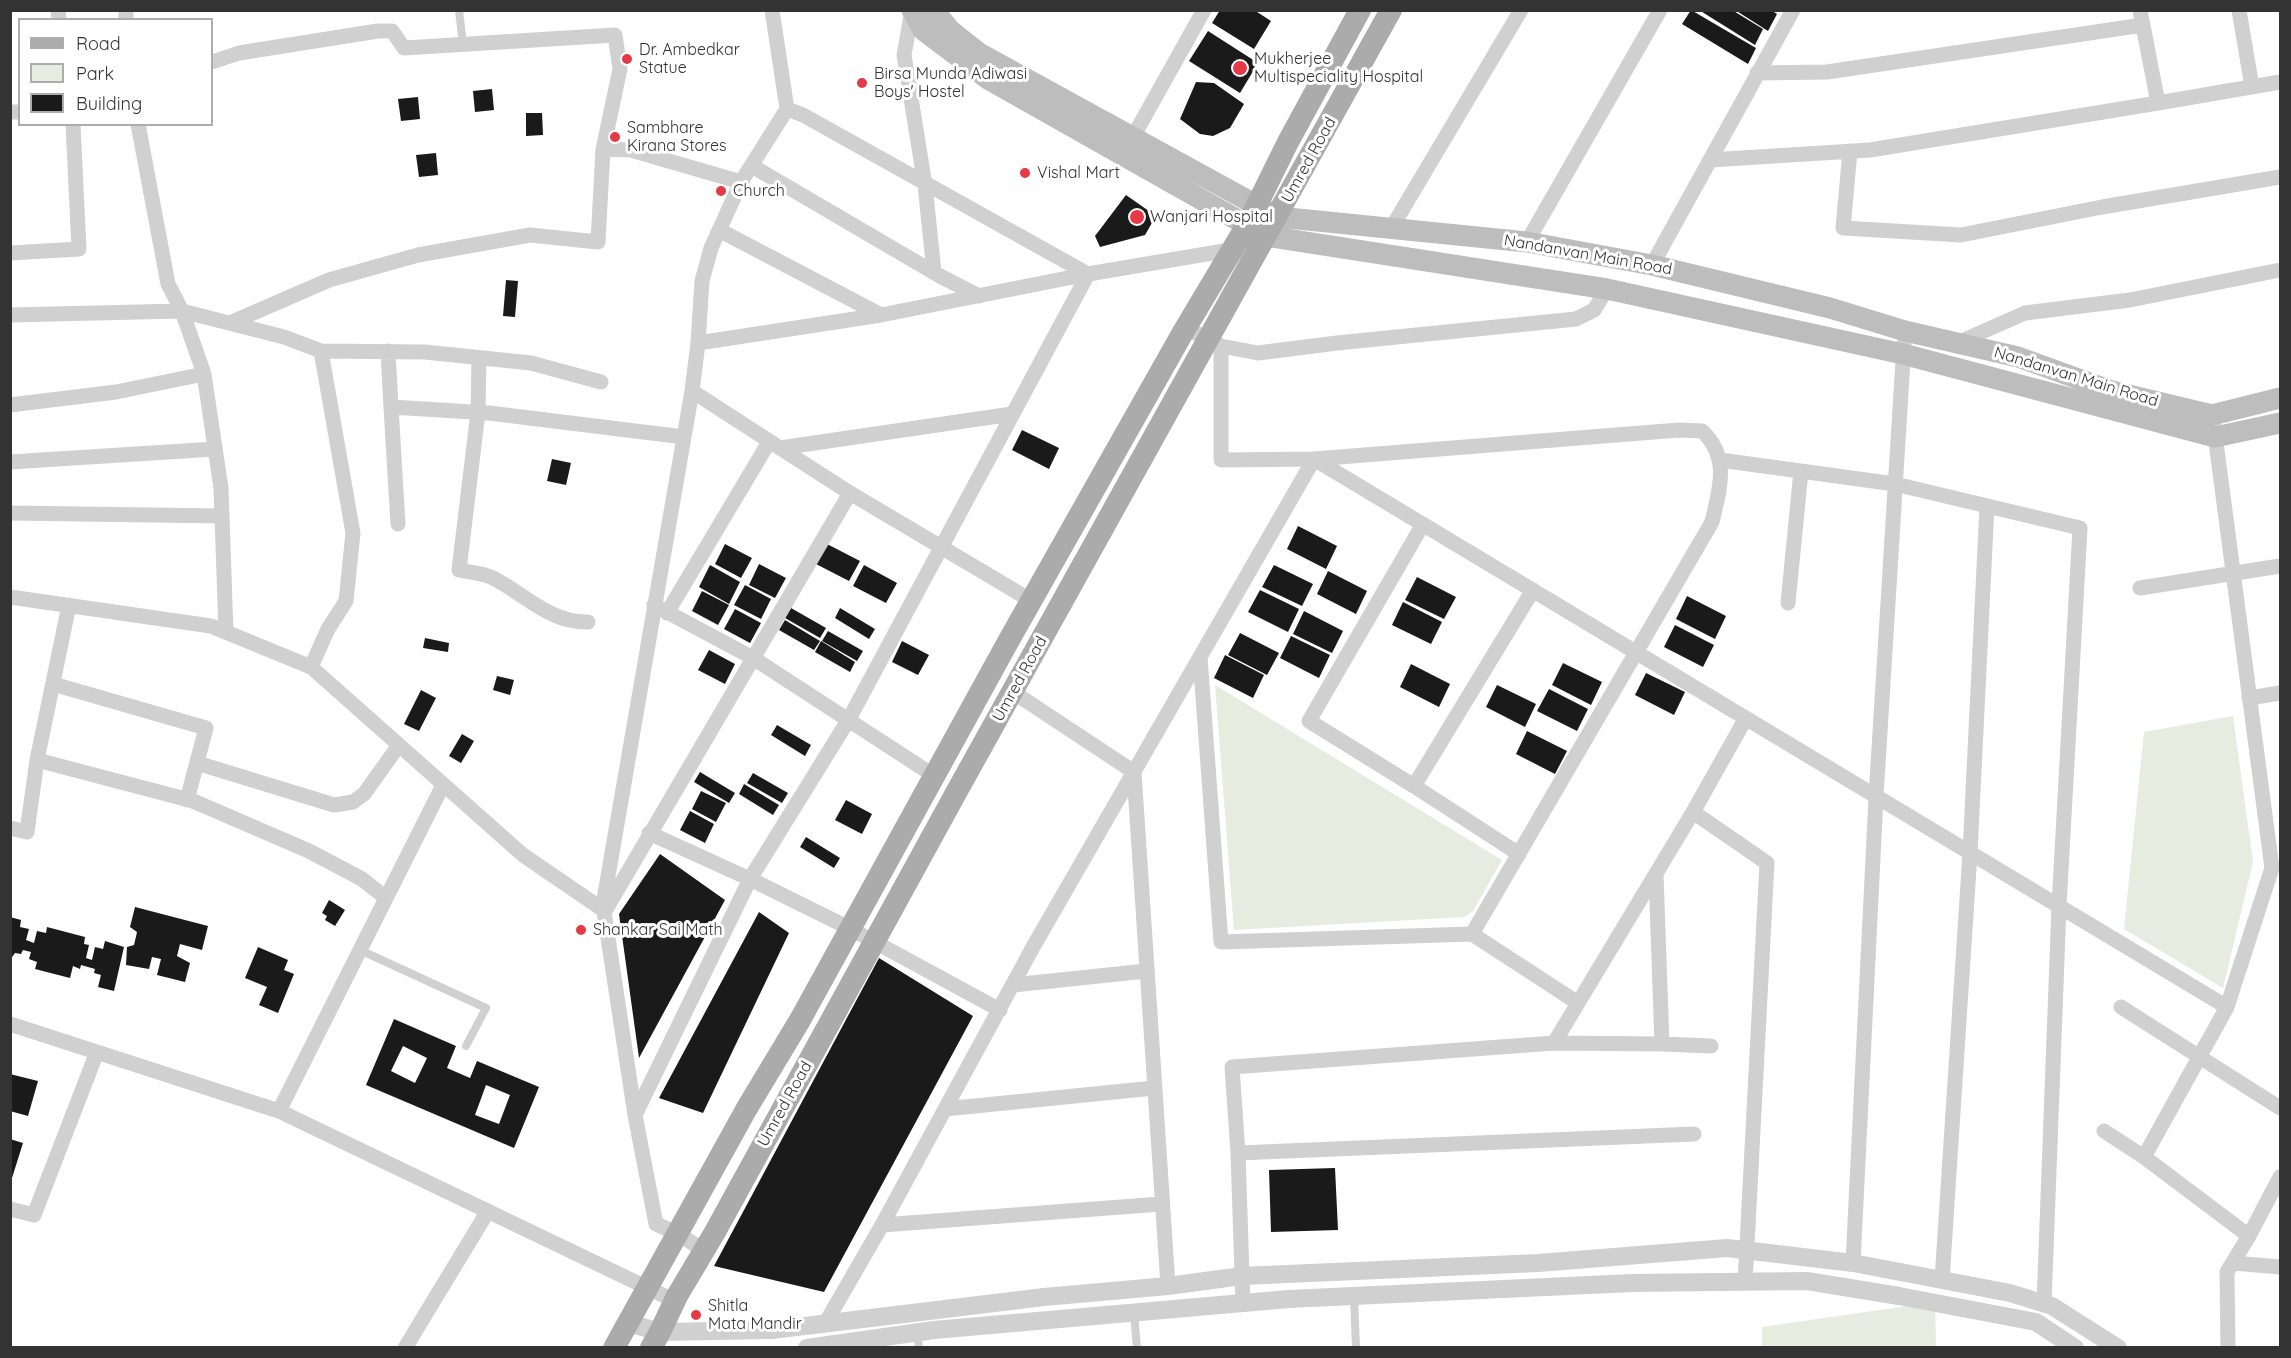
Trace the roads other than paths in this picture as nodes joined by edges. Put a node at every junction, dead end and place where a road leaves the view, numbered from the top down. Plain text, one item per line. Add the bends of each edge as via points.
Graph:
1 (459, 10) edge
2 (772, 10) edge
3 (912, 10) edge
4 (934, 10) edge
5 (1204, 10) edge
6 (1360, 10) edge
7 (1391, 10) edge
8 (1521, 10) edge
9 (1660, 10) edge
10 (1793, 10) edge
11 (2239, 10) edge
12 (2142, 18) edge
13 (463, 45) junction
14 (213, 62) edge
15 (1757, 73) junction
16 (2280, 82) edge
17 (2252, 87) junction
18 (2158, 103) junction
19 (787, 109) junction
20 (74, 126) edge
21 (138, 126) edge
22 (1132, 137) junction
23 (603, 148) junction
24 (1850, 151) junction
25 (1710, 160) junction
26 (752, 166) junction
27 (2280, 177) edge
28 (741, 182) junction
29 (925, 184) junction
30 (1251, 215) junction
31 (1272, 226) junction
32 (1392, 227) junction
33 (719, 230) junction
34 (1527, 242) junction
35 (1230, 250) junction
36 (10, 253) edge
37 (1251, 263) junction
38 (1652, 265) junction
39 (2280, 270) edge
40 (934, 272) junction
41 (1088, 274) junction
42 (1607, 289) junction
43 (979, 296) junction
44 (182, 311) junction
45 (10, 315) edge
46 (881, 315) junction
47 (230, 323) junction
48 (1186, 328) junction
49 (1905, 332) junction
50 (698, 343) junction
51 (1214, 343) junction
52 (1957, 343) junction
53 (321, 351) junction
54 (388, 351) junction
55 (1903, 354) junction
56 (479, 358) junction
57 (204, 374) junction
58 (601, 382) dead end
59 (692, 391) junction
60 (2280, 399) edge
61 (10, 405) edge
62 (391, 407) junction
63 (478, 412) junction
64 (1012, 414) junction
65 (2212, 415) junction
66 (2280, 423) edge
67 (684, 437) junction
68 (2215, 437) junction
69 (774, 445) junction
70 (215, 449) junction
71 (1314, 459) junction
72 (1720, 460) junction
73 (10, 462) edge
74 (1801, 471) junction
75 (1895, 484) junction
76 (850, 493) junction
77 (1987, 506) junction
78 (10, 513) edge
79 (222, 516) junction
80 (398, 524) dead end
81 (1423, 524) junction
82 (940, 547) junction
83 (2280, 566) edge
84 (2233, 572) junction
85 (2140, 588) dead end
86 (1533, 590) junction
87 (10, 597) edge
88 (1032, 601) junction
89 (1788, 603) dead end
90 (69, 605) junction
91 (661, 609) junction
92 (588, 622) dead end
93 (226, 632) junction
94 (1637, 651) junction
95 (1200, 657) junction
96 (753, 658) junction
97 (311, 667) junction
98 (53, 684) junction
99 (1013, 692) junction
100 (2280, 693) edge
101 (2249, 698) junction
102 (1746, 718) junction
103 (849, 719) junction
104 (399, 745) junction
105 (37, 760) junction
106 (197, 763) junction
107 (1134, 772) junction
108 (936, 777) junction
109 (443, 785) junction
110 (1414, 786) junction
111 (1876, 797) junction
112 (187, 800) junction
113 (1693, 812) junction
114 (10, 828) edge
115 (649, 833) junction
116 (1970, 853) junction
117 (1519, 854) junction
118 (1656, 873) junction
119 (750, 879) junction
120 (386, 898) junction
121 (2059, 906) junction
122 (605, 911) junction
123 (849, 928) junction
124 (1472, 934) junction
125 (875, 941) junction
126 (360, 950) junction
127 (1146, 970) junction
128 (1013, 985) junction
129 (1578, 1003) junction
130 (2121, 1007) dead end
131 (2227, 1007) junction
132 (1000, 1010) junction
133 (10, 1024) edge
134 (1554, 1043) junction
135 (1662, 1044) junction
136 (466, 1046) dead end
137 (1712, 1046) dead end
138 (97, 1052) junction
139 (2200, 1056) junction
140 (1154, 1088) junction
141 (2280, 1108) edge
142 (945, 1109) junction
143 (279, 1111) junction
144 (635, 1115) junction
145 (2103, 1131) dead end
146 (1694, 1134) dead end
147 (730, 1140) junction
148 (1238, 1153) junction
149 (757, 1155) junction
150 (2144, 1157) junction
151 (2280, 1177) edge
152 (1161, 1204) junction
153 (10, 1209) edge
154 (488, 1211) junction
155 (882, 1225) junction
156 (679, 1234) junction
157 (2249, 1236) junction
158 (1748, 1250) junction
159 (704, 1251) junction
160 (1853, 1263) junction
161 (2233, 1263) junction
162 (2280, 1267) edge
163 (1242, 1276) junction
164 (1942, 1280) junction
165 (1745, 1282) junction
166 (1168, 1286) junction
167 (647, 1288) junction
168 (1354, 1297) junction
169 (675, 1301) junction
170 (1244, 1304) junction
171 (2044, 1304) junction
172 (1134, 1313) junction
173 (826, 1322) junction
174 (628, 1323) junction
175 (656, 1340) edge
176 (918, 1340) edge
177 (405, 1347) edge
178 (618, 1347) edge
179 (807, 1347) edge
180 (1137, 1347) edge
181 (1356, 1347) edge
182 (2075, 1347) edge
183 (2118, 1347) edge
184 (2228, 1347) edge

1 - 13 lane
2 - 19 street
3 - 29 street via 904,55
3 - 30 main road via 923,30 988,79
4 - 22 main road, Nandanvan Main Road via 950,30 979,53
5 - 22 street
6 - 30 main road
7 - 31 main road, Umred Road
8 - 32 street
9 - 34 street
10 - 15 street
11 - 17 street
12 - 15 street via 1827,72
12 - 18 street
13 - 14 street via 404,48 392,32 378,31
13 - 23 street via 615,35 620,69
15 - 25 street
16 - 17 street
17 - 18 street
18 - 24 street
19 - 26 street
19 - 29 street
20 - 36 street via 79,249
21 - 44 street via 168,284
22 - 30 main road, Nandanvan Main Road
23 - 28 street via 631,150
23 - 47 street via 598,242 530,235 418,255 329,280
24 - 25 street
24 - 27 street via 1843,228 1961,235
25 - 38 street
26 - 28 street
26 - 40 street
28 - 33 street
29 - 40 street
29 - 41 street
30 - 31 main road, Nandanvan Main Road
30 - 35 main road
31 - 32 main road, Nandanvan Main Road
31 - 37 main road, Umred Road
31 - 42 main road
32 - 34 main road, Nandanvan Main Road
33 - 46 street
33 - 50 street via 702,281
34 - 38 main road, Nandanvan Main Road
35 - 37 street
35 - 41 street
35 - 48 main road
37 - 51 main road, Umred Road
38 - 49 main road, Nandanvan Main Road via 1830,308
39 - 52 street via 2130,300 2025,313
40 - 43 street
41 - 43 street
41 - 64 street
42 - 51 street via 1594,310 1576,319 1258,353
42 - 55 main road
43 - 46 street
44 - 45 street
44 - 47 street
44 - 57 street
46 - 50 street
47 - 53 street
48 - 51 street
48 - 88 main road
49 - 52 main road, Nandanvan Main Road
49 - 55 street
50 - 59 street
51 - 71 street via 1221,460
51 - 99 main road, Umred Road
52 - 65 main road, Nandanvan Main Road via 2018,357 2112,391
53 - 54 street
53 - 97 street via 353,532 346,601
54 - 56 street
54 - 62 street
55 - 68 main road
55 - 75 street
56 - 58 street via 531,363
56 - 63 street
57 - 61 street via 116,392
57 - 70 street
59 - 67 street
59 - 69 street
60 - 65 main road, Nandanvan Main Road
62 - 63 street
62 - 80 street
63 - 67 street
63 - 92 street via 459,570 490,577 556,617
64 - 69 street
64 - 82 street
65 - 68 street
66 - 68 main road
67 - 91 street
68 - 84 street
69 - 76 street
69 - 91 street
70 - 73 street
70 - 79 street
71 - 72 street via 1679,430 1702,431 1711,439
71 - 81 street
71 - 95 street
72 - 74 street
72 - 94 street via 1721,483 1712,522
74 - 75 street
74 - 89 street
75 - 77 street
75 - 111 street
76 - 82 street
76 - 96 street
77 - 116 street
77 - 121 street via 2080,528
78 - 79 street
79 - 93 street
81 - 86 street
81 - 110 street via 1309,721
82 - 88 street
82 - 103 street
83 - 84 street
84 - 85 street
84 - 101 street
86 - 94 street
86 - 110 street
87 - 90 street
88 - 108 main road
90 - 93 street via 211,626
90 - 98 street
91 - 96 street
91 - 122 street via 603,905
93 - 97 street
94 - 102 street
94 - 117 street
95 - 107 street
95 - 124 street via 1221,942
96 - 103 street
96 - 115 street
97 - 104 street
98 - 105 street
98 - 106 street via 206,728
99 - 107 street
99 - 125 main road, Umred Road
100 - 101 street
101 - 131 street via 2272,868
102 - 111 street
102 - 113 street
103 - 108 street
103 - 119 street
104 - 106 street via 364,794 353,802 334,805
104 - 109 street
105 - 112 street
105 - 114 street via 27,832
106 - 112 street
107 - 127 street
107 - 128 street
108 - 123 main road
109 - 120 street
109 - 122 street via 523,855
110 - 117 street
111 - 116 street
111 - 160 street
112 - 120 street via 309,851 362,879
113 - 118 street
113 - 158 street via 1767,863
115 - 119 street
115 - 122 street
116 - 121 street
116 - 164 street
117 - 124 street
118 - 129 street
118 - 135 street
119 - 123 street
119 - 144 street
120 - 126 street
121 - 131 street
121 - 171 street
122 - 144 street
123 - 125 street
123 - 147 main road
124 - 129 street
125 - 132 street
125 - 149 main road, Umred Road
126 - 136 lane via 486,1008
126 - 143 street
127 - 128 street
127 - 140 street
128 - 132 street
129 - 134 street
130 - 139 street
131 - 139 street
132 - 142 street
133 - 138 street
134 - 135 street
134 - 148 street via 1232,1067
135 - 137 street
138 - 143 street
138 - 153 street via 34,1215
139 - 141 street
139 - 150 street
140 - 142 street
140 - 152 street
142 - 155 street
143 - 154 street
144 - 156 street via 656,1224
145 - 150 street
146 - 148 street
147 - 149 main road
147 - 156 main road
148 - 163 street
149 - 159 main road, Umred Road
150 - 157 street
151 - 157 street
152 - 155 street
152 - 166 street
154 - 167 street
154 - 177 street
155 - 173 street
156 - 159 street
156 - 167 main road
157 - 161 street
158 - 160 street
158 - 163 street via 1727,1248 1538,1263
158 - 165 street
159 - 169 main road, Umred Road
160 - 164 street
161 - 162 street
161 - 184 street via 2227,1272
163 - 166 street
163 - 170 street
164 - 171 street
165 - 168 street via 1632,1283
165 - 182 street via 1807,1281 2025,1319
166 - 173 street
167 - 169 street
167 - 174 main road
168 - 170 street
168 - 181 lane
169 - 175 main road, Umred Road
170 - 172 street
171 - 183 street
172 - 176 street
172 - 180 lane
173 - 175 street
174 - 175 street
174 - 178 main road
176 - 179 street

